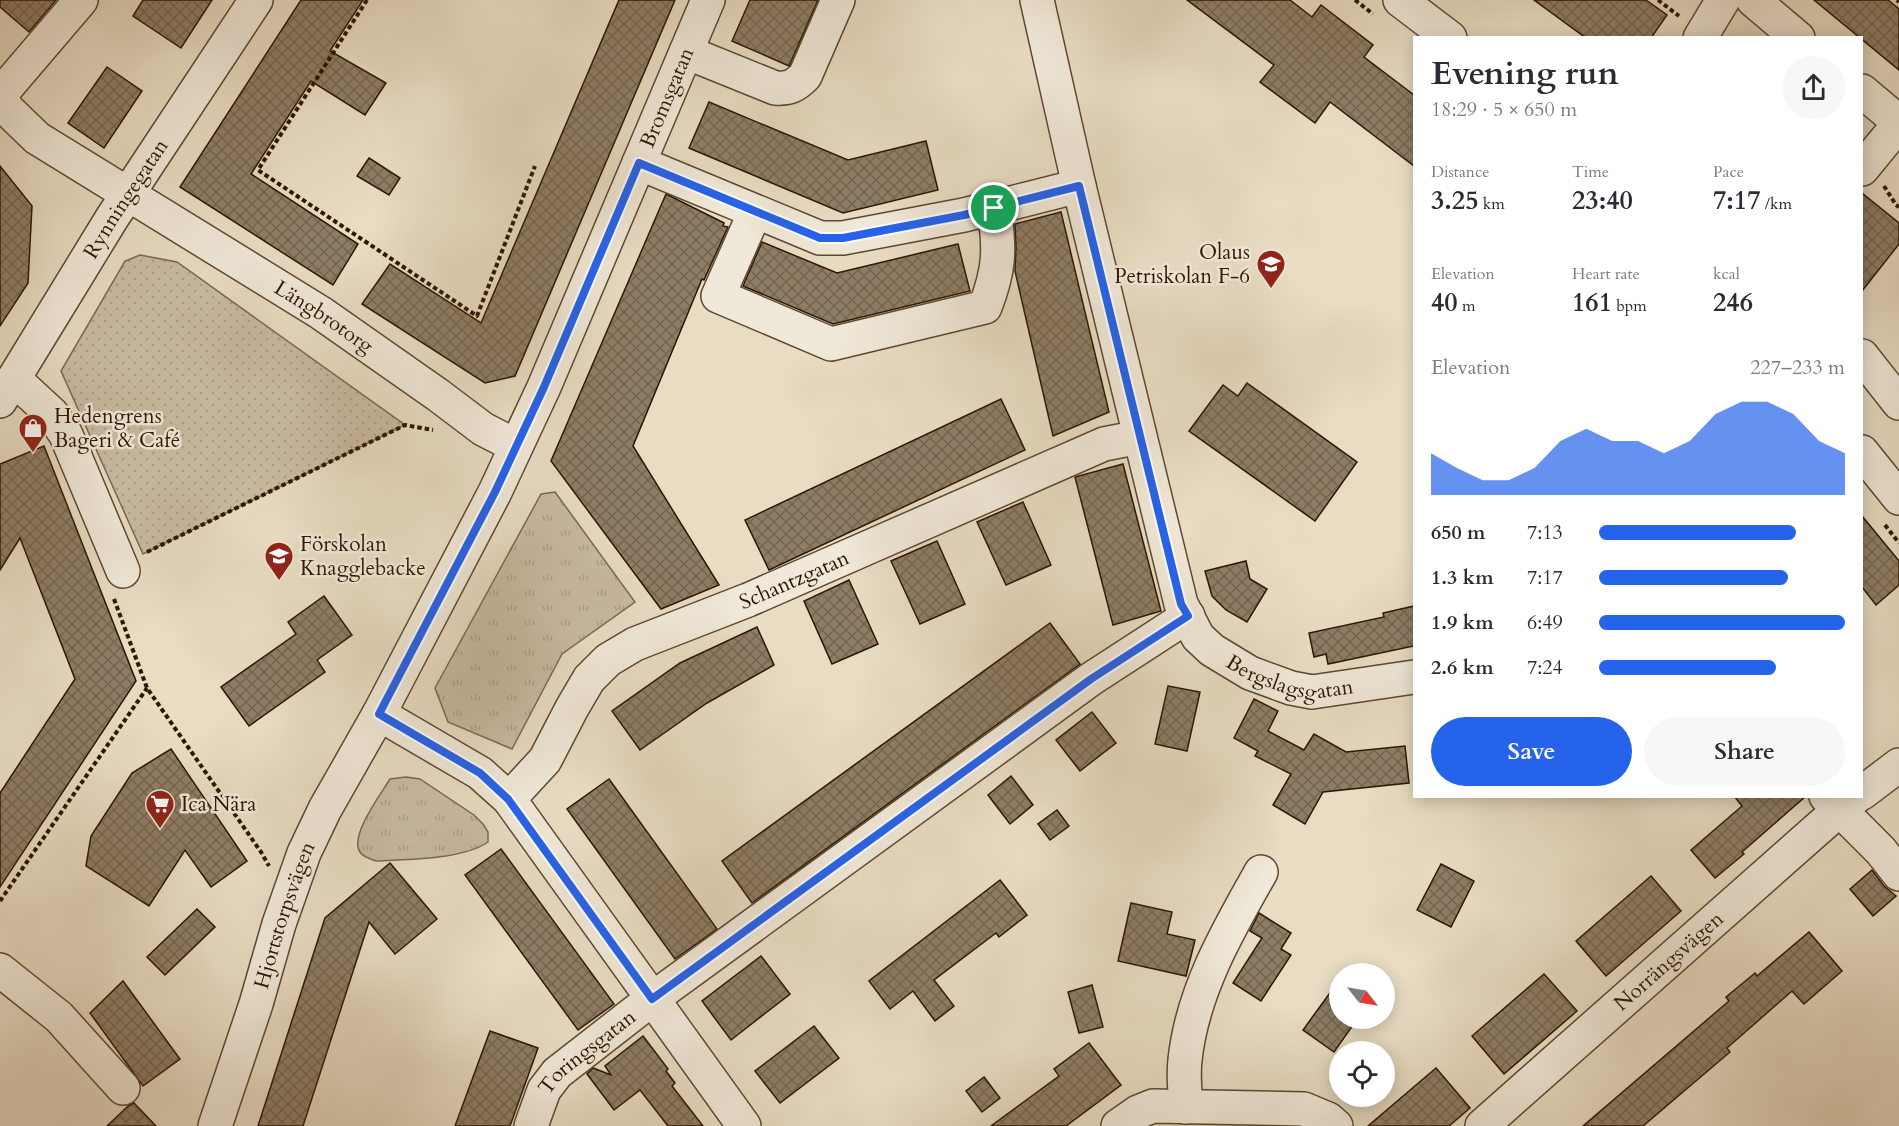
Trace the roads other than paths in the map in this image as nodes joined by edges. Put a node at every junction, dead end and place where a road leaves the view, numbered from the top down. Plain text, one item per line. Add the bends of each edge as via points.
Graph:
1 (81, 0) edge
2 (256, 0) edge
3 (708, 0) edge
4 (838, 0) edge
5 (1037, 0) edge
6 (1400, 0) edge
7 (1723, 0) edge
8 (1753, 0) edge
9 (1447, 36) edge
10 (1701, 36) edge
11 (1796, 36) edge
12 (686, 52) junction
13 (1863, 91) edge
14 (0, 97) edge
15 (1899, 123) edge
16 (639, 163) junction
17 (1863, 169) edge
18 (1079, 186) junction
19 (128, 194) junction
20 (994, 208) junction
21 (755, 212) junction
22 (1863, 357) edge
23 (7, 390) edge
24 (1896, 393) edge
25 (1140, 437) junction
26 (516, 446) junction
27 (1863, 453) edge
28 (1899, 498) edge
29 (123, 571) road end
30 (1188, 616) junction
31 (1413, 677) edge
32 (379, 714) junction
33 (1899, 765) edge
34 (1863, 788) edge
35 (508, 799) junction
36 (1846, 799) edge
37 (1261, 872) dead end
38 (1899, 874) edge
39 (0, 970) edge
40 (652, 999) junction
41 (123, 1088) dead end
42 (1186, 1107) junction
43 (215, 1126) edge
44 (531, 1126) edge
45 (744, 1126) edge
46 (1118, 1126) edge
47 (1336, 1126) edge
48 (1482, 1126) edge

1 - 14 street
2 - 19 street, Rynningegatan
3 - 12 street, Bromsgatan
4 - 12 street via 805,76 787,89 775,88
5 - 18 street, Bergslagsgatan
6 - 9 street
7 - 10 street
8 - 11 street
12 - 16 street, Bromsgatan
13 - 15 street
14 - 19 street, Längbrotorg via 37,138
15 - 17 street
16 - 21 street
16 - 26 street, Bromsgatan
18 - 20 street
18 - 25 street, Bergslagsgatan
19 - 23 street, Rynningegatan
19 - 26 street, Längbrotorg via 321,313 483,429
20 - 21 street via 843,238 820,238
20 - 21 street via 997,271 985,307 831,344 718,296
22 - 24 street
23 - 29 street via 52,414 66,435
25 - 30 street, Bergslagsgatan via 1181,604
25 - 35 street, Schantzgatan via 1104,444 748,600 635,644 608,660 588,680 544,760
26 - 32 street, Bromsgatan
27 - 28 street
30 - 31 street, Bergslagsgatan via 1198,637 1212,650 1250,673 1291,688 1312,692
30 - 40 street, Toringsgatan via 1091,679
32 - 35 street via 480,773
32 - 43 street, Hjortstorpsvägen via 304,853
33 - 34 street, Norrängsvägen
35 - 40 street
36 - 38 street
36 - 48 street, Norrängsvägen
37 - 42 street via 1231,924 1195,1006 1185,1061
39 - 41 street via 59,1017
40 - 44 street, Toringsgatan via 557,1073 544,1090
40 - 45 street
42 - 46 street via 1153,1106
42 - 47 street via 1304,1109

